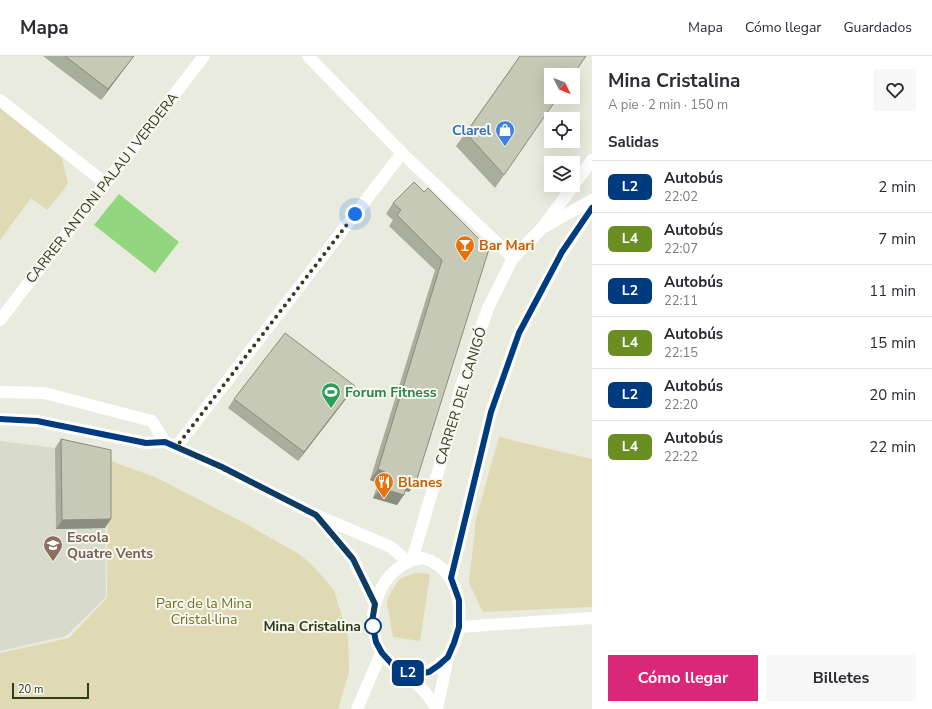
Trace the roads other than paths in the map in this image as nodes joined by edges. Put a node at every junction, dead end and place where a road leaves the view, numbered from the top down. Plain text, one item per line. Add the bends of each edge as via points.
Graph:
1 (204, 56) edge
2 (308, 56) edge
3 (0, 100) edge
4 (402, 153) junction
5 (592, 160) edge
6 (105, 183) junction
7 (592, 200) edge
8 (592, 208) edge
9 (542, 228) junction
10 (513, 258) junction
11 (0, 320) edge
12 (0, 392) edge
13 (0, 419) edge
14 (165, 442) junction
15 (177, 446) junction
16 (316, 515) junction
17 (410, 561) junction
18 (451, 578) junction
19 (375, 604) junction
20 (592, 618) edge
21 (459, 627) junction
22 (382, 653) junction
23 (448, 657) junction
24 (404, 672) junction
25 (357, 709) edge
26 (437, 709) edge

1 - 6 street, CARRER ANTONI PALAU I VERDERA
2 - 4 street
3 - 6 street
4 - 10 street
4 - 15 street
5 - 9 street, CARRER DEL CANIGÓ
6 - 11 street, CARRER ANTONI PALAU I VERDERA
7 - 9 street
8 - 18 street via 562,252 519,333 491,412
9 - 10 street, CARRER DEL CANIGÓ
10 - 17 street, CARRER DEL CANIGÓ via 488,308 461,386 448,438
12 - 14 street via 44,393 152,421
13 - 14 street via 37,421 146,443
14 - 15 street
15 - 16 street
16 - 17 street via 391,547
16 - 19 street via 353,559
17 - 18 street via 422,558 431,560
17 - 19 street via 395,570 382,585
18 - 21 street via 459,600
19 - 22 street via 372,622 376,642
20 - 21 street
21 - 23 street
22 - 24 street
22 - 25 street
23 - 24 street via 429,672
23 - 26 street
24 - 26 street via 425,692

